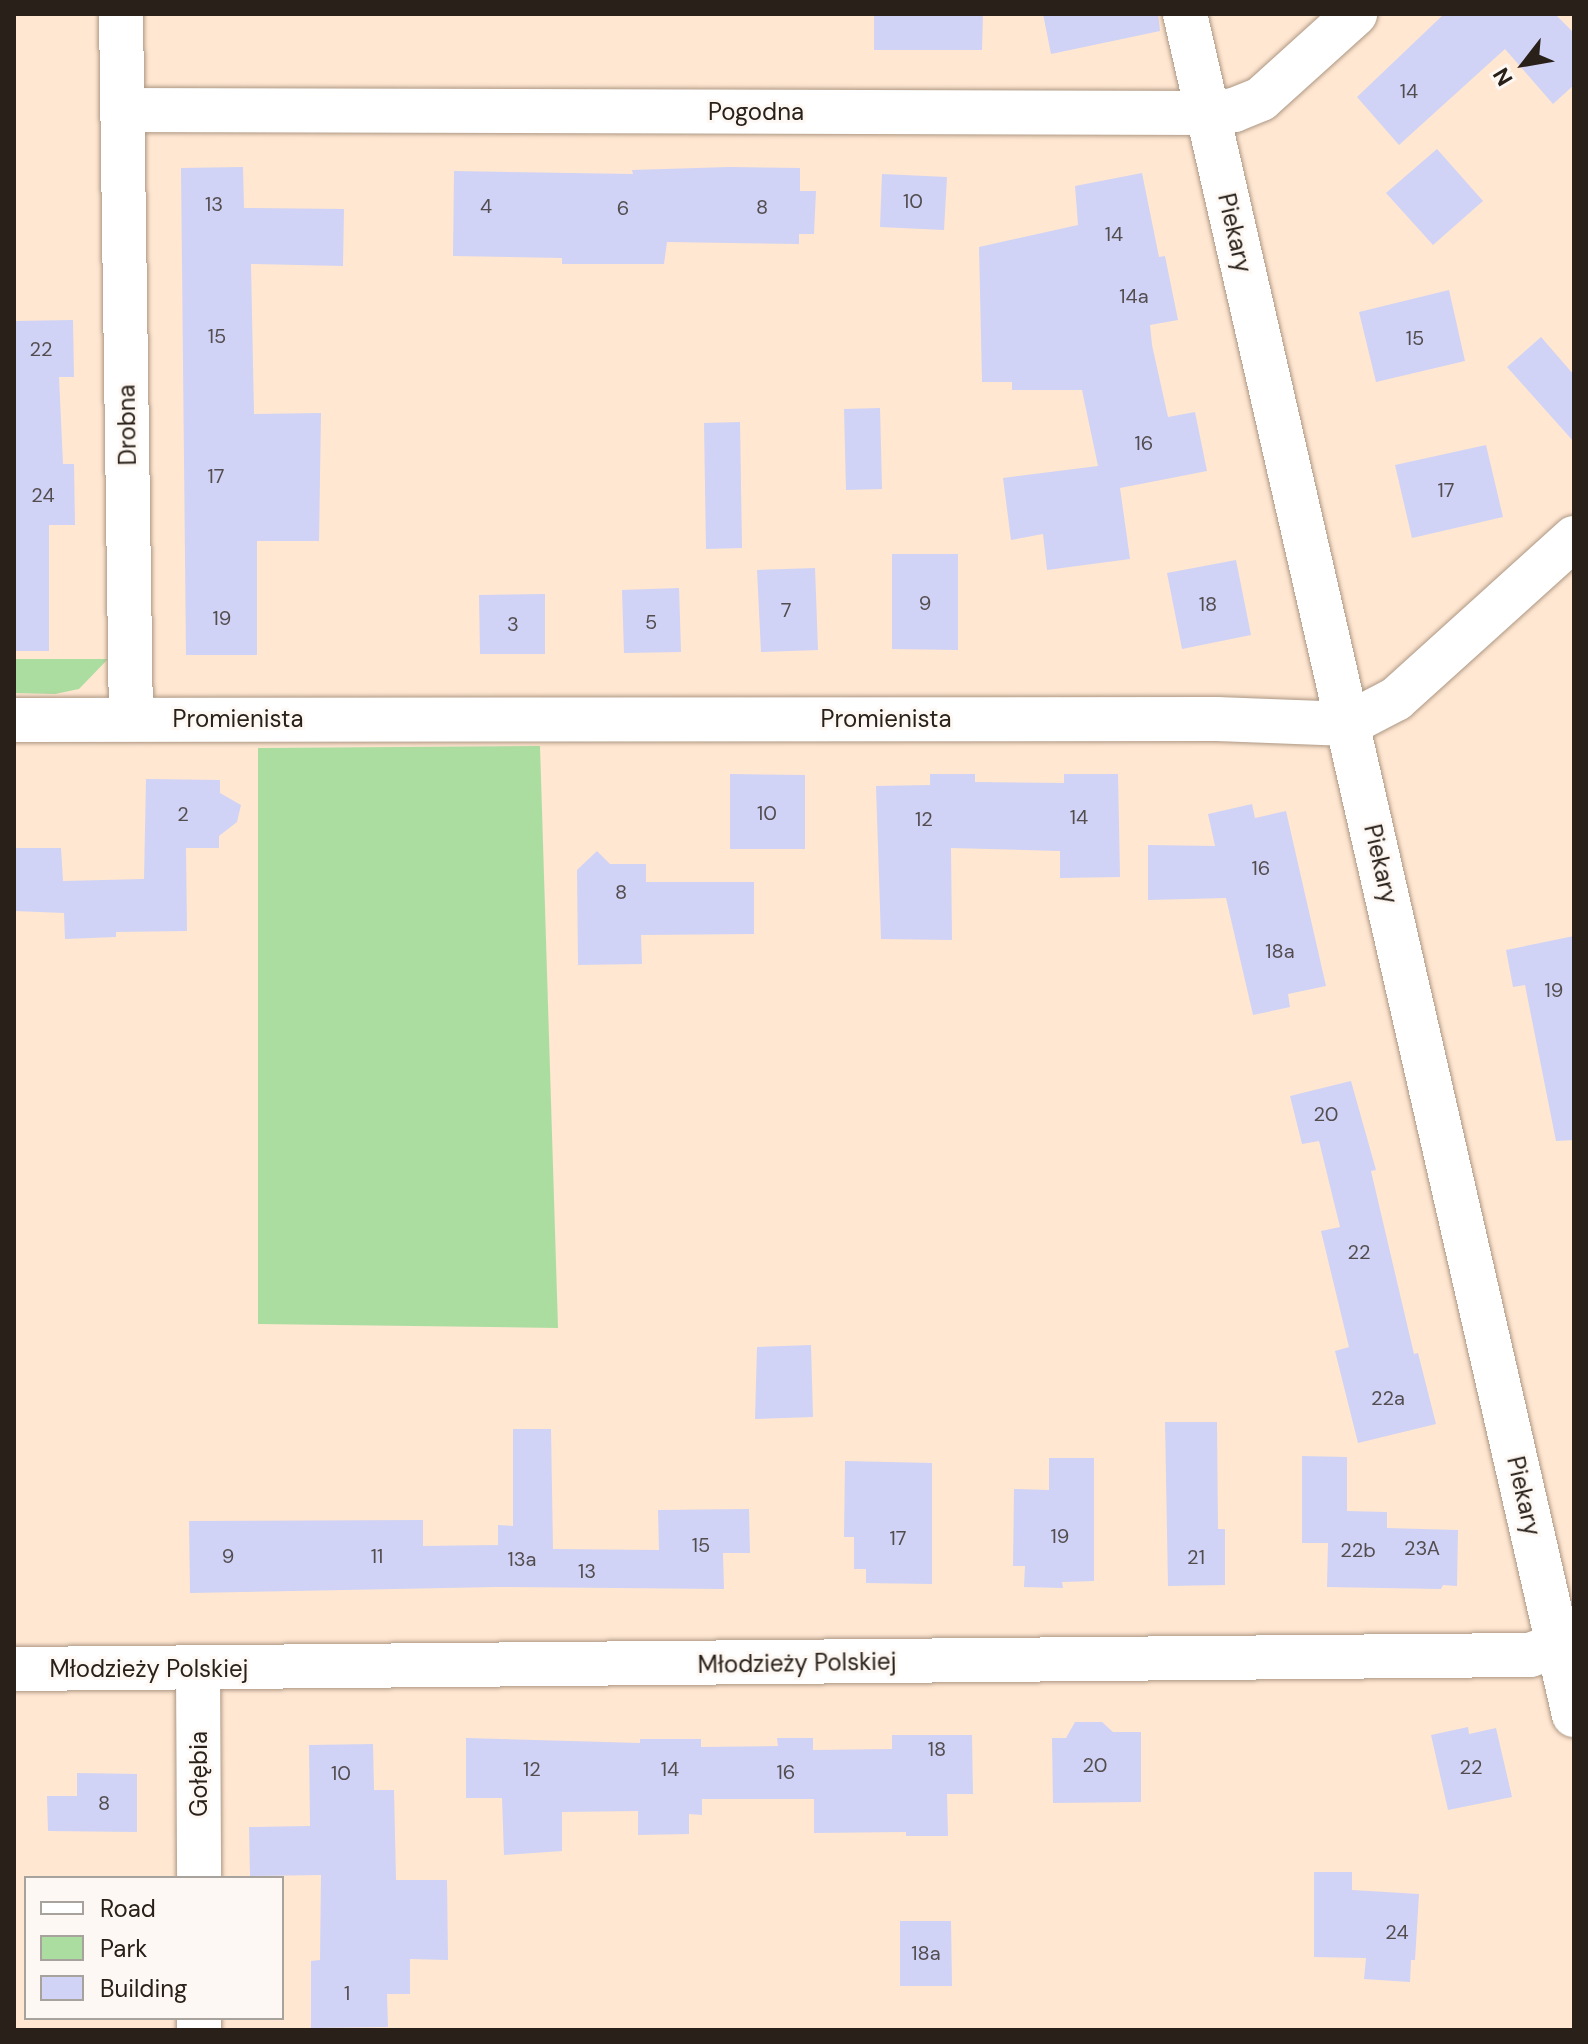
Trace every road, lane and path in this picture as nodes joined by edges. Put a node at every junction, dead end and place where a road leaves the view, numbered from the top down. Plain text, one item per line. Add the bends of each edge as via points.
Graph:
1 (121, 14) edge
2 (1185, 14) edge
3 (1355, 14) edge
4 (122, 110) junction
5 (1207, 113) junction
6 (1574, 538) edge
7 (131, 719) junction
8 (14, 720) edge
9 (1348, 724) junction
10 (1566, 1639) edge
11 (14, 1669) edge
12 (198, 1669) junction
13 (1574, 1715) edge
14 (199, 1876) edge

1 - 4 street, Drobna
2 - 5 street, Piekary
3 - 5 street, Pogodna via 1261,99
4 - 5 street, Pogodna
4 - 7 street, Drobna
5 - 9 street, Piekary
6 - 9 street, Promienista via 1396,699
7 - 8 street
7 - 9 street, Promienista via 1217,719
9 - 10 street, Piekary
10 - 12 street, Młodzieży Polskiej via 1518,1655
10 - 13 street, Piekary
11 - 12 street, Młodzieży Polskiej
12 - 14 street, Gołębia

